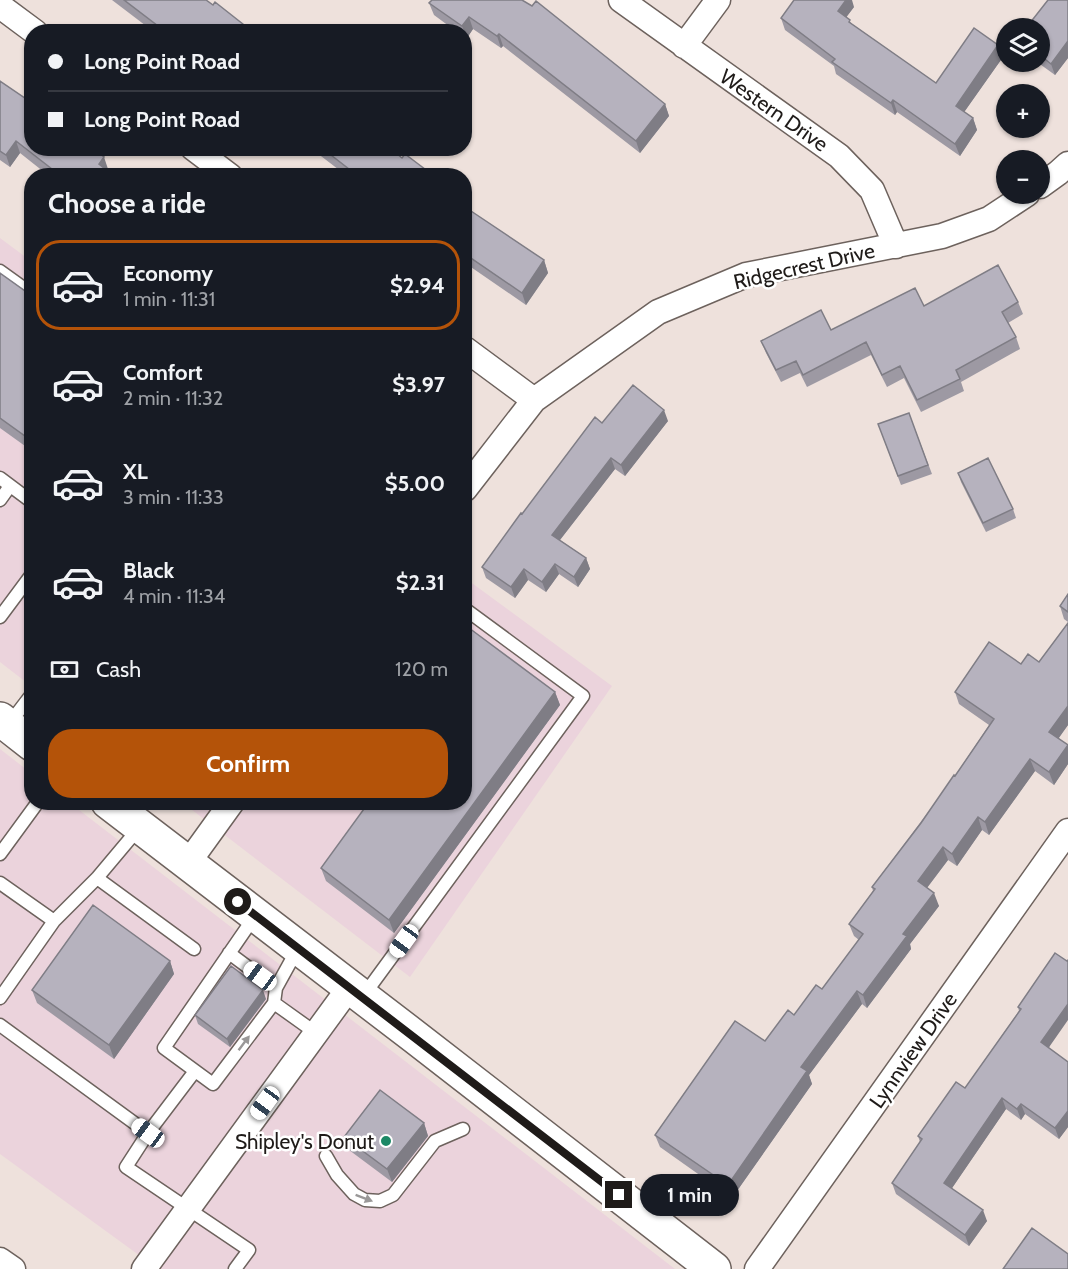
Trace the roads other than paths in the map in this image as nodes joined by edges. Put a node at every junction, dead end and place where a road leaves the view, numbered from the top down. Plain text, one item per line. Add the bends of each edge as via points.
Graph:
1 (621, 0) edge
2 (718, 0) edge
3 (0, 6) edge
4 (24, 24) edge
5 (684, 46) junction
6 (204, 156) edge
7 (1068, 164) edge
8 (219, 168) edge
9 (1050, 179) edge
10 (1012, 204) edge
11 (896, 246) junction
12 (0, 271) edge
13 (24, 288) edge
14 (472, 354) edge
15 (534, 400) junction
16 (472, 480) edge
17 (5, 482) edge
18 (24, 496) edge
19 (0, 500) edge
20 (24, 584) edge
21 (472, 614) edge
22 (0, 616) edge
23 (24, 709) edge
24 (13, 730) edge
25 (32, 810) edge
26 (120, 810) edge
27 (226, 810) edge
28 (139, 827) junction
29 (1068, 831) edge
30 (0, 854) edge
31 (188, 863) junction
32 (97, 878) junction
33 (0, 883) edge
34 (255, 915) junction
35 (54, 921) junction
36 (194, 949) dead end
37 (298, 949) junction
38 (229, 953) junction
39 (276, 988) junction
40 (356, 993) junction
41 (0, 998) edge
42 (274, 1003) junction
43 (0, 1025) edge
44 (316, 1033) junction
45 (195, 1071) junction
46 (463, 1128) dead end
47 (148, 1133) junction
48 (326, 1156) dead end
49 (188, 1208) junction
50 (0, 1260) edge
51 (13, 1269) edge
52 (144, 1269) edge
53 (235, 1269) edge
54 (714, 1269) edge
55 (757, 1269) edge

1 - 5 street, Western Drive
2 - 5 street
3 - 4 street
5 - 11 street, Western Drive via 838,156 872,190
6 - 8 street
7 - 9 street
10 - 11 street, Ridgecrest Drive via 989,219 942,236
11 - 15 street, Ridgecrest Drive via 746,275 658,312
12 - 13 lane
14 - 15 street
15 - 16 street, Ridgecrest Drive
17 - 18 lane
17 - 19 lane
20 - 22 lane
21 - 40 lane via 583,696
23 - 24 lane
25 - 30 lane
26 - 28 main road
27 - 31 street
28 - 31 main road
28 - 32 lane
29 - 55 street, Lynnview Drive
31 - 34 main road
32 - 35 lane
32 - 36 lane
33 - 35 lane
34 - 37 main road
34 - 38 lane
35 - 41 lane
37 - 39 lane
37 - 40 main road
38 - 39 lane
38 - 45 lane via 164,1048
39 - 42 lane
40 - 44 street
40 - 54 main road
42 - 44 lane
45 -> 42 lane via 213,1084
43 - 47 lane
44 - 49 street
45 - 47 lane
48 -> 46 lane via 354,1194 380,1201 393,1195 435,1141
47 - 49 lane via 126,1167
49 - 52 street
49 - 53 lane via 249,1250
50 - 51 street

